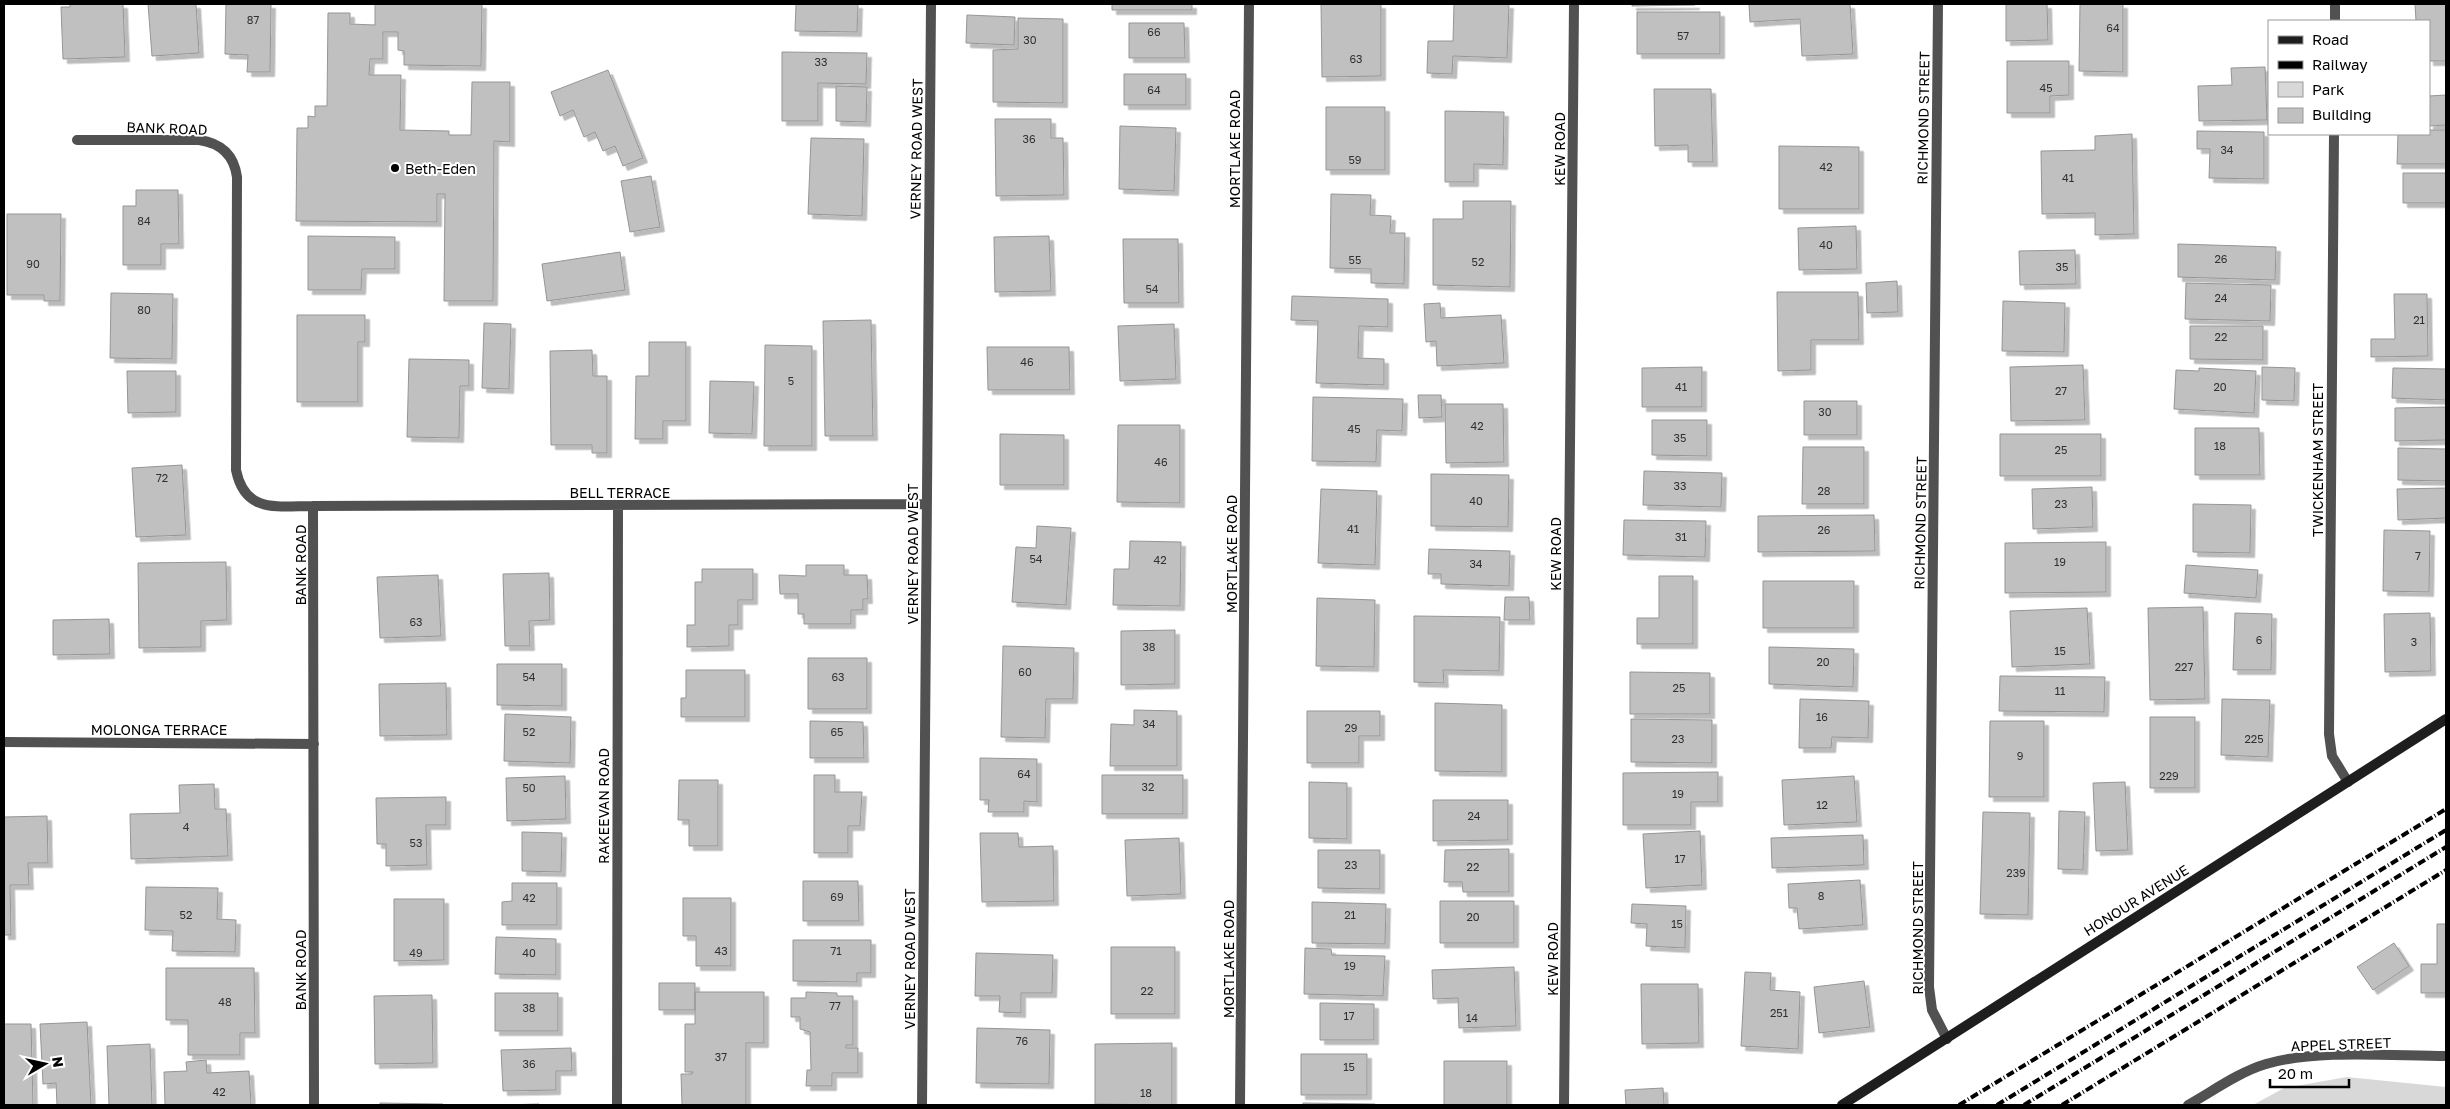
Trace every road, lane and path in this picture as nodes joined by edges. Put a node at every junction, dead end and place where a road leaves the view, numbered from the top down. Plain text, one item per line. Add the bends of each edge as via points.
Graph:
1 (931, 4) edge
2 (1249, 4) edge
3 (1574, 4) edge
4 (1938, 4) edge
5 (2335, 4) edge
6 (2335, 20) edge
7 (2334, 135) edge
8 (77, 140) dead end
9 (926, 504) junction
10 (313, 506) junction
11 (618, 506) junction
12 (2446, 719) edge
13 (4, 742) edge
14 (314, 744) junction
15 (2348, 782) junction
16 (1947, 1038) junction
17 (2446, 1056) edge
18 (314, 1105) edge
19 (617, 1105) edge
20 (922, 1105) edge
21 (1240, 1105) edge
22 (1564, 1105) edge
23 (1842, 1105) edge
24 (2188, 1105) edge

1 - 9 street, VERNEY ROAD WEST
2 - 21 street, MORTLAKE ROAD
3 - 22 street, KEW ROAD
4 - 16 street, RICHMOND STREET via 1929,987 1932,1010
5 - 6 street
7 - 15 street, TWICKENHAM STREET via 2329,734 2332,756
8 - 10 street, BANK ROAD via 199,140 217,145 231,158 237,177 238,478 246,494 262,504
9 - 11 street, BELL TERRACE
9 - 20 street, VERNEY ROAD WEST
10 - 11 street, BELL TERRACE
10 - 14 street, BANK ROAD
11 - 19 street, RAKEEVAN ROAD
12 - 15 main road, HONOUR AVENUE
13 - 14 street, MOLONGA TERRACE
14 - 18 street, BANK ROAD
15 - 16 main road, HONOUR AVENUE
16 - 23 main road, HONOUR AVENUE
17 - 24 street, APPEL STREET via 2293,1058 2246,1073

